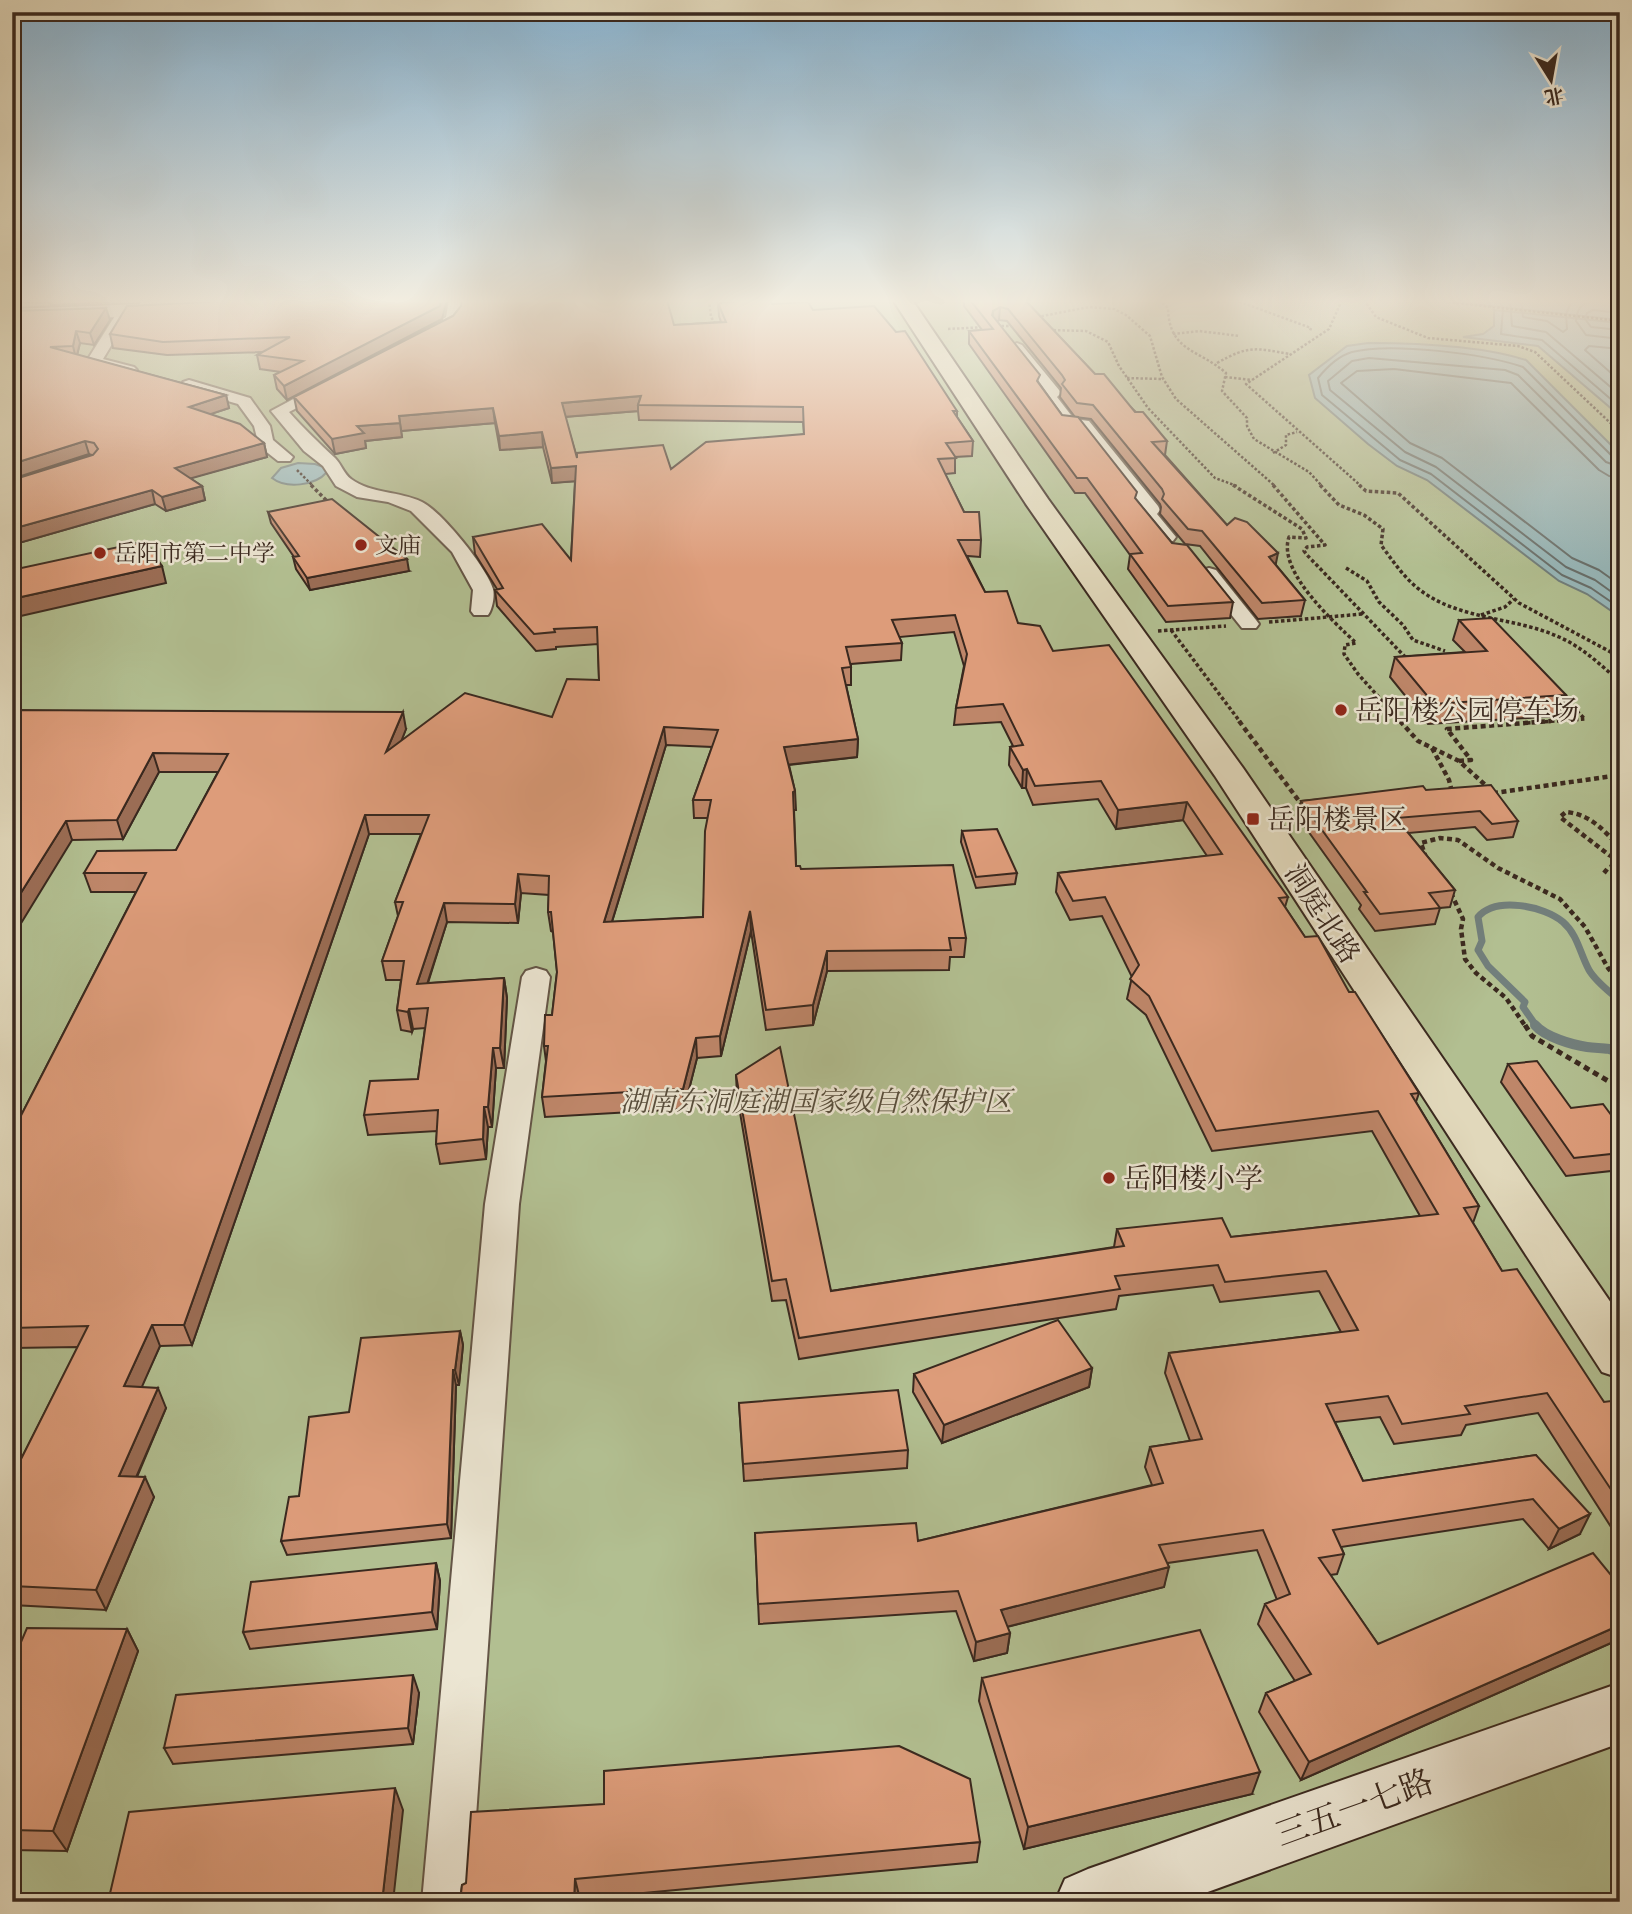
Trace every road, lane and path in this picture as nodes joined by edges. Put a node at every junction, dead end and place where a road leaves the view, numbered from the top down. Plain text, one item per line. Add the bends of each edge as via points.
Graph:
1 (201, 389) edge
2 (320, 389) edge
3 (962, 389) edge
4 (972, 389) edge
5 (1050, 389) edge
6 (1135, 389) edge
7 (1169, 389) edge
8 (1222, 389) edge
9 (1252, 389) edge
10 (1575, 389) edge
11 (1297, 431) junction
12 (1620, 432) edge
13 (1273, 453) junction
14 (284, 457) joint
15 (334, 508) edge
16 (1179, 553) edge
17 (1199, 562) edge
18 (1346, 568) dead end
19 (1514, 599) junction
20 (481, 611) dead end
21 (1363, 614) junction
22 (1481, 615) junction
23 (1332, 617) junction
24 (1249, 624) dead end
25 (1171, 630) edge
26 (1445, 651) edge
27 (1620, 657) edge
28 (1415, 667) edge
29 (1620, 682) edge
30 (1558, 694) edge
31 (1432, 747) junction
32 (1620, 750) edge
33 (1459, 761) junction
34 (1620, 767) edge
35 (1620, 775) edge
36 (1440, 793) edge
37 (1315, 803) edge
38 (1425, 830) edge
39 (1433, 838) junction
40 (1620, 848) edge
41 (1620, 861) edge
42 (1427, 863) edge
43 (1604, 873) dead end
44 (1447, 887) edge
45 (536, 977) dead end
46 (1620, 983) edge
47 (1620, 1088) edge
48 (1620, 1321) edge
49 (1620, 1357) edge
50 (1620, 1713) edge
51 (446, 1902) edge
52 (1088, 1902) edge

1 - 14 street via 244,401 262,426 265,442
2 - 20 street via 279,411 342,482 363,493 391,497 418,508 460,549 483,590
3 - 49 main road, 洞庭北路 via 1231,775
4 - 48 main road, 洞庭北路 via 1254,786
5 - 16 street via 1053,393 1046,393 1069,423 1083,425
6 - 23 path via 1215,478 1237,486 1302,529 1306,538 1289,537 1287,556 1293,571
7 - 21 path via 1278,489 1325,545 1304,551
8 - 13 path via 1247,418 1254,439
9 - 11 path
10 - 12 path
11 - 13 path via 1286,435 1286,444
11 - 19 path via 1366,491 1398,493
13 - 22 path via 1309,472 1339,505 1383,529 1381,545 1428,595
14 - 15 path
17 - 24 street
18 - 26 path via 1367,581 1413,640
19 - 22 path
19 - 27 path
21 - 23 path
21 - 28 path
22 - 29 path via 1552,634 1593,658
23 - 31 path via 1356,643 1345,645 1344,654 1358,674 1418,741
25 - 37 path via 1302,804
30 - 33 path via 1585,719 1447,729 1471,760
31 - 33 path
31 - 36 path via 1452,792
32 - 34 path via 1616,759
33 - 35 path via 1494,793
38 - 39 path
39 - 42 path via 1421,844
39 - 46 path via 1457,839 1498,868 1540,884 1561,898 1582,921 1606,970
40 - 41 path via 1577,811 1560,817
41 - 43 path
44 - 47 path via 1463,919 1465,959 1476,973 1506,998 1532,1036
45 - 51 street via 502,1205
50 - 52 main road, 三五一七路

